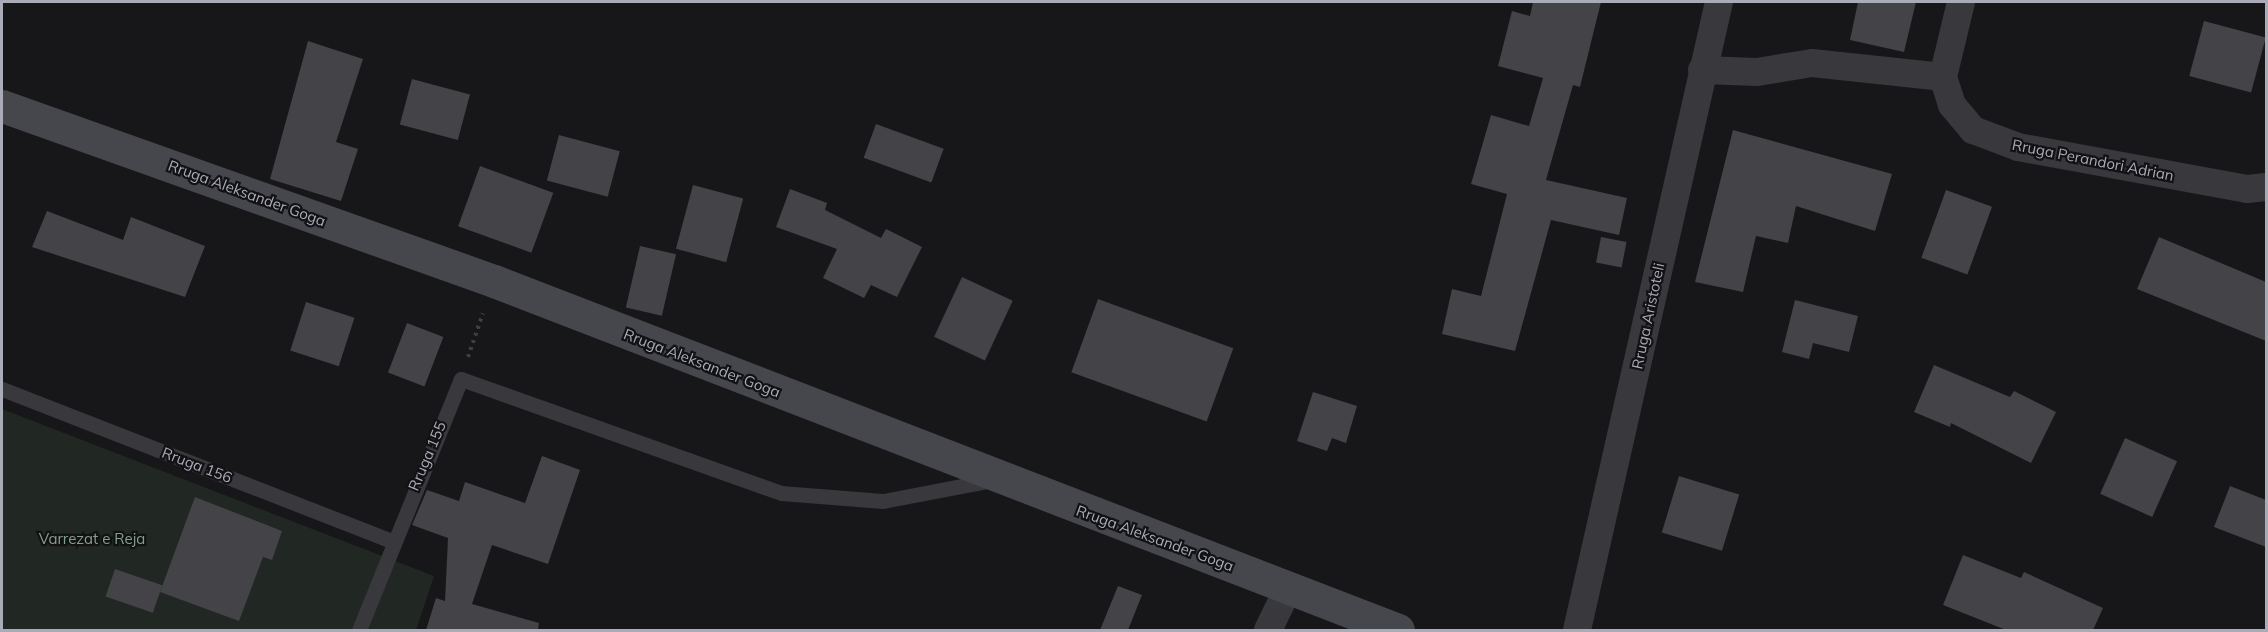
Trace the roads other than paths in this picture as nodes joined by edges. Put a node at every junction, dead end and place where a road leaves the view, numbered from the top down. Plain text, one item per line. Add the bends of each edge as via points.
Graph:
1 (1719, 2) edge
2 (1961, 2) edge
3 (1702, 70) junction
4 (1943, 78) junction
5 (2, 106) edge
6 (2266, 187) edge
7 (2, 389) edge
8 (998, 479) junction
9 (392, 541) junction
10 (1289, 587) junction
11 (359, 630) edge
12 (1268, 630) edge
13 (1398, 630) edge
14 (1577, 630) edge

1 - 3 street, Rruga Aristoteli
2 - 4 street
3 - 4 street via 1756,72 1812,63
3 - 14 street, Rruga Aristoteli
4 - 6 street, Rruga Perandori Adrian via 1952,105 1972,130 2018,147 2247,189
5 - 8 main road, Rruga Aleksander Goga via 494,281
7 - 9 lane, Rruga 156
8 - 9 lane, Rruga 155 via 883,501 781,493 460,379
8 - 10 main road, Rruga Aleksander Goga
9 - 11 lane, Rruga 155
10 - 12 street
10 - 13 main road, Rruga Aleksander Goga

